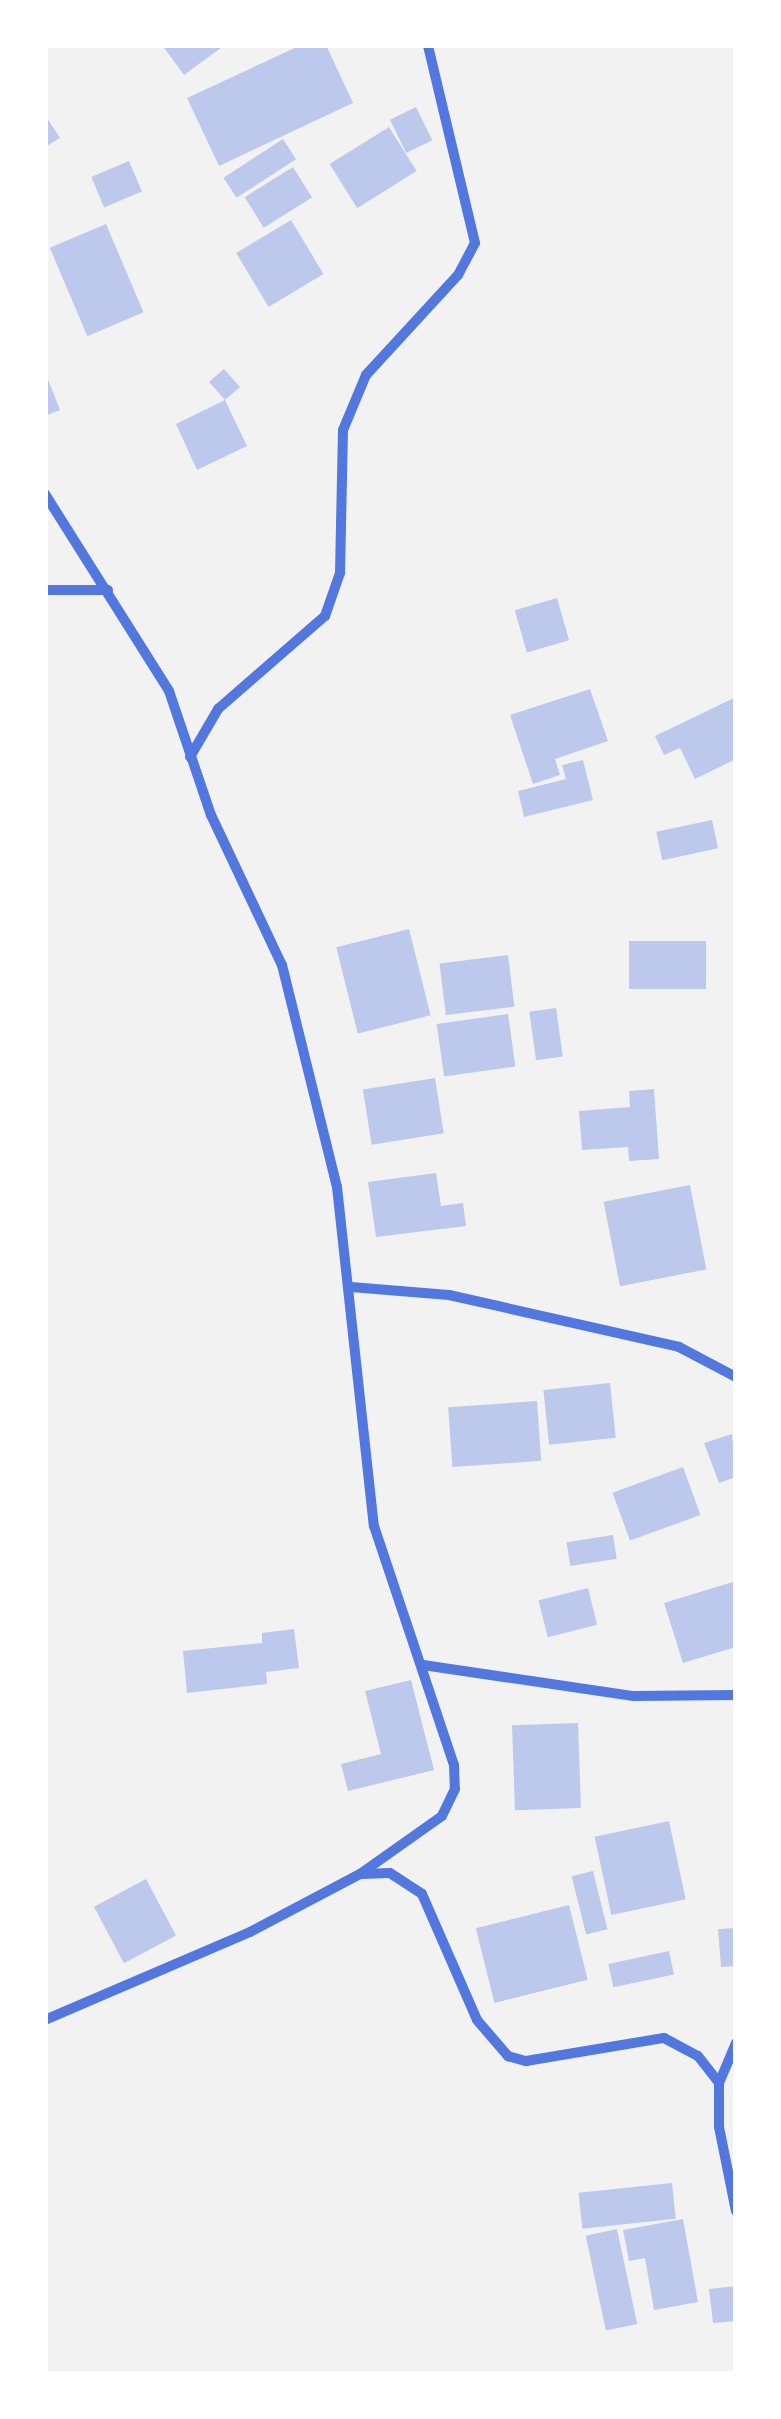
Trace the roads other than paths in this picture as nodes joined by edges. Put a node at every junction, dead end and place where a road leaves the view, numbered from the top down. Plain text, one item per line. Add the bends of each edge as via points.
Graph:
1 (428, 45) edge
2 (45, 494) edge
3 (45, 590) edge
4 (108, 590) junction
5 (190, 757) junction
6 (351, 1286) junction
7 (736, 1377) edge
8 (423, 1665) junction
9 (736, 1694) edge
10 (360, 1874) junction
11 (45, 2020) edge
12 (736, 2043) edge
13 (719, 2084) junction
14 (736, 2211) edge

1 - 5 street via 475,243 458,275 366,374 343,430 340,573 325,616 218,709
2 - 4 street
3 - 4 street
4 - 5 street via 168,690
5 - 6 street via 282,965 336,1186
6 - 7 street via 449,1296 679,1347
6 - 8 street via 366,1484
8 - 9 street via 634,1696
8 - 10 street via 454,1765 452,1803
10 - 11 street via 250,1932
10 - 13 street via 390,1873 422,1894 477,2020 508,2056 526,2060 664,2038 698,2056
12 - 13 street
13 - 14 street

